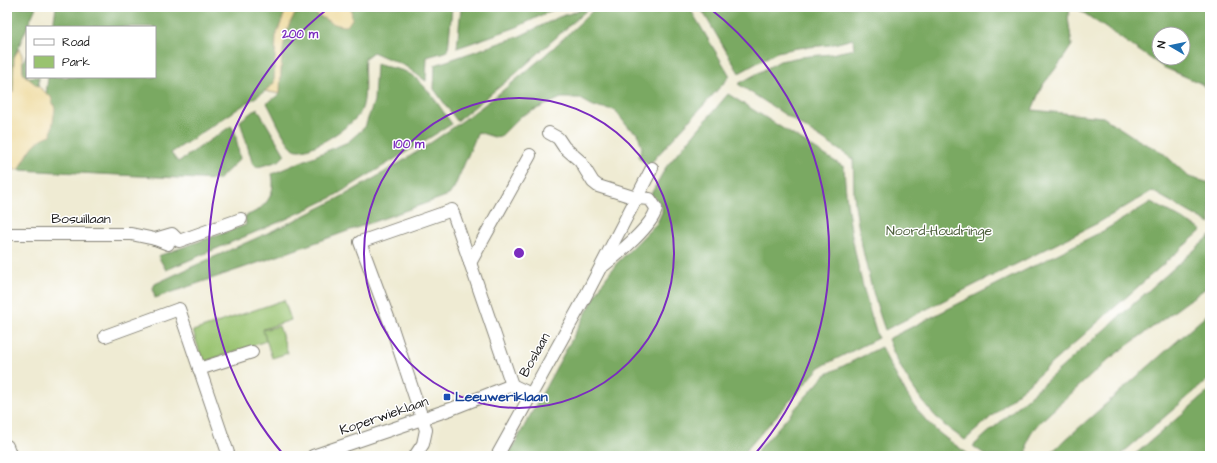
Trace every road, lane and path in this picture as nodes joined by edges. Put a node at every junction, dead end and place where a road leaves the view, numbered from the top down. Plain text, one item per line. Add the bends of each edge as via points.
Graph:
1 (550, 134) dead end
2 (530, 155) dead end
3 (652, 168) dead end
4 (636, 198) junction
5 (241, 219) dead end
6 (7, 234) edge
7 (155, 239) junction
8 (168, 244) dead end
9 (470, 263) junction
10 (600, 268) junction
11 (104, 336) dead end
12 (252, 352) dead end
13 (199, 369) junction
14 (512, 385) junction
15 (531, 394) junction
16 (422, 419) junction
17 (7, 446) edge
18 (11, 456) edge
19 (229, 456) edge
20 (314, 456) edge
21 (415, 456) edge
22 (497, 456) edge

1 - 4 street, Boslaan via 558,138 580,161 593,182 606,189
2 - 9 street
3 - 4 street, Boslaan
4 - 10 street, Boslaan
4 - 10 street, Boslaan via 654,203 654,218 616,256
5 - 7 street, Bosuillaan via 179,241 172,234
6 - 7 street, Bosuillaan via 131,234
7 - 8 street, Bosuillaan
9 - 14 street
9 - 16 street via 452,210 360,242
10 - 15 street, Boslaan
11 - 13 street via 179,309
12 - 13 street
13 - 19 street
14 - 15 street
14 - 16 street, Koperwieklaan
15 - 22 street, Boslaan
16 - 20 street, Koperwieklaan
16 - 21 street via 426,430
17 - 18 street

